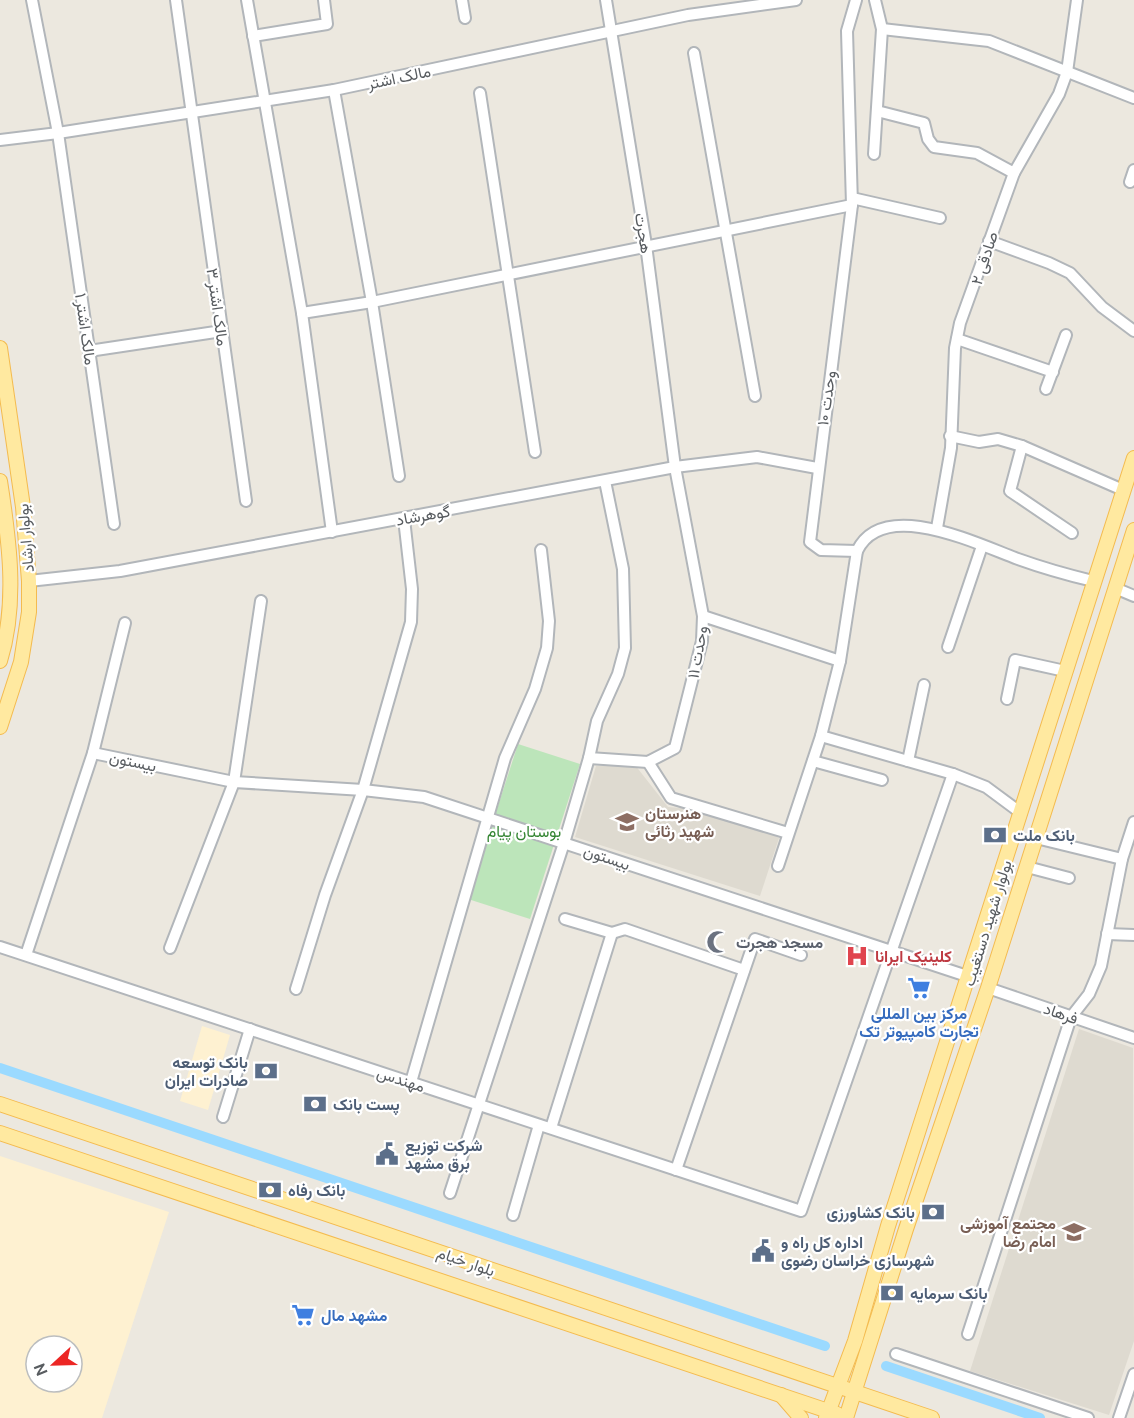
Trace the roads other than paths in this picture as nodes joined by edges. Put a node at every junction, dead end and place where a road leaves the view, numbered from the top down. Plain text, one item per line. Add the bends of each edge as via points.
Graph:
1 (32, 0) edge
2 (176, 0) edge
3 (247, 0) edge
4 (324, 0) edge
5 (462, 0) edge
6 (606, 0) edge
7 (796, 0) edge
8 (856, 0) edge
9 (874, 0) edge
10 (1077, 0) edge
11 (465, 18) dead end
12 (882, 29) junction
13 (611, 31) junction
14 (253, 36) junction
15 (694, 53) dead end
16 (1067, 72) junction
17 (334, 90) junction
18 (480, 93) dead end
19 (1134, 98) edge
20 (265, 101) junction
21 (877, 111) junction
22 (190, 113) junction
23 (58, 134) junction
24 (0, 140) edge
25 (874, 154) dead end
26 (1134, 170) edge
27 (1014, 173) junction
28 (1130, 182) dead end
29 (852, 201) junction
30 (940, 218) dead end
31 (726, 230) junction
32 (989, 241) junction
33 (646, 246) junction
34 (507, 275) junction
35 (372, 302) junction
36 (302, 313) junction
37 (222, 331) junction
38 (1134, 331) edge
39 (1066, 335) dead end
40 (957, 339) junction
41 (0, 348) edge
42 (89, 351) junction
43 (1053, 372) junction
44 (1046, 389) dead end
45 (755, 396) dead end
46 (950, 436) junction
47 (1022, 446) junction
48 (535, 452) dead end
49 (1134, 458) edge
50 (675, 467) junction
51 (817, 468) junction
52 (399, 476) dead end
53 (0, 481) edge
54 (605, 482) junction
55 (1124, 490) junction
56 (246, 501) dead end
57 (404, 519) junction
58 (114, 524) dead end
59 (937, 528) junction
60 (1134, 530) edge
61 (332, 532) junction
62 (1072, 533) dead end
63 (982, 546) junction
64 (541, 550) dead end
65 (857, 551) junction
66 (29, 581) junction
67 (1093, 581) junction
68 (1115, 588) junction
69 (1134, 596) edge
70 (261, 601) dead end
71 (703, 616) junction
72 (125, 623) dead end
73 (948, 647) dead end
74 (0, 661) edge
75 (840, 661) junction
76 (1065, 671) junction
77 (924, 685) dead end
78 (1007, 699) dead end
79 (0, 727) edge
80 (821, 736) junction
81 (93, 753) junction
82 (589, 758) junction
83 (813, 760) junction
84 (908, 761) junction
85 (648, 762) junction
86 (953, 774) junction
87 (882, 780) dead end
88 (234, 782) junction
89 (363, 790) junction
90 (1021, 813) junction
91 (487, 819) junction
92 (1134, 822) edge
93 (788, 833) junction
94 (1036, 838) junction
95 (564, 843) junction
96 (1122, 859) junction
97 (778, 866) dead end
98 (1027, 867) junction
99 (1069, 878) dead end
100 (565, 919) dead end
101 (612, 933) junction
102 (1107, 934) junction
103 (1134, 935) edge
104 (0, 947) edge
105 (170, 948) dead end
106 (889, 953) junction
107 (26, 955) junction
108 (801, 955) dead end
109 (744, 970) junction
110 (970, 977) junction
111 (988, 988) junction
112 (296, 989) dead end
113 (1071, 1017) junction
114 (250, 1029) junction
115 (1134, 1038) edge
116 (411, 1082) junction
117 (0, 1104) edge
118 (478, 1104) junction
119 (223, 1117) dead end
120 (540, 1125) junction
121 (551, 1128) junction
122 (0, 1133) edge
123 (676, 1170) junction
124 (450, 1193) dead end
125 (513, 1215) dead end
126 (968, 1334) dead end
127 (896, 1354) dead end
128 (1134, 1374) edge
129 (838, 1387) junction
130 (856, 1392) junction
131 (779, 1394) junction
132 (828, 1415) edge
133 (801, 1418) edge
134 (847, 1418) edge
135 (932, 1418) edge
136 (1088, 1418) edge
137 (1119, 1418) edge

1 - 23 street, مالک اشتر ۱
2 - 22 street, مالک اشتر ۳
3 - 14 street
4 - 14 street via 327,24
5 - 11 street
6 - 13 street, هجرت
7 - 13 street, مالک اشتر via 688,15
8 - 29 street, وحدت ۱۰ via 847,31
9 - 12 street
10 - 16 street, صادقی ۲
12 - 16 street via 989,41
12 - 21 street
13 - 17 street, مالک اشتر
13 - 33 street, هجرت
14 - 20 street
15 - 31 street
16 - 19 street
16 - 27 street, صادقی ۲ via 1059,94
17 - 20 street, مالک اشتر
17 - 35 street
18 - 34 street
20 - 22 street, مالک اشتر
20 - 36 street
21 - 25 street
21 - 27 street via 924,123 934,147 977,153
22 - 23 street, مالک اشتر
22 - 37 street, مالک اشتر ۳
23 - 24 street, مالک اشتر
23 - 42 street, مالک اشتر ۱
26 - 28 street
27 - 32 street, صادقی ۲
29 - 30 street
29 - 31 street
29 - 51 street, وحدت ۱۰
31 - 33 street
31 - 45 street
32 - 38 street via 1070,273 1102,307
32 - 40 street, صادقی ۲
33 - 34 street
33 - 50 street, هجرت
34 - 35 street
34 - 48 street
35 - 36 street
35 - 52 street
36 - 61 street
37 - 42 street
37 - 56 street, مالک اشتر ۳
39 - 43 street
40 - 43 street
40 - 46 street, صادقی ۲
41 - 66 main road, بولوار ارشاد via 23,507
42 - 58 street, مالک اشتر ۱
43 - 44 street
46 - 47 street via 979,442 998,439
46 - 59 street, صادقی ۲
47 - 55 street
47 - 62 street via 1010,491
49 - 55 main road, بولوار شهید دستغیب
50 - 51 street, گوهرشاد via 757,457
50 - 54 street, گوهرشاد
50 - 71 street, وحدت ۱۱
51 - 65 street, وحدت ۱۰ via 810,542 821,550
53 - 74 main road, بولوار ارشاد via 11,580 10,611
54 - 57 street, گوهرشاد
54 - 82 street via 623,569 625,648 597,720
55 - 67 main road, بولوار شهید دستغیب
57 - 61 street, گوهرشاد
57 - 89 street via 412,589 411,622
59 - 63 street
59 - 65 street via 876,530 863,539
60 - 68 main road, بولوار شهید دستغیب
61 - 66 street, گوهرشاد via 120,571
63 - 67 street
63 - 73 street
64 - 91 street via 549,621 547,648 535,690 505,758
65 - 75 street
66 - 79 main road, بولوار ارشاد via 29,612 21,662
67 - 76 main road, بولوار شهید دستغیب
68 - 69 street
68 - 94 main road, بولوار شهید دستغیب
70 - 88 street
71 - 75 street
71 - 85 street, وحدت ۱۱ via 702,641 675,747
72 - 81 street
75 - 80 street
76 - 78 street via 1015,660
76 - 90 main road, بولوار شهید دستغیب
77 - 84 street
80 - 83 street
80 - 84 street
81 - 88 street, بیستون
81 - 107 street
82 - 85 street
82 - 95 street
83 - 87 street
83 - 93 street
84 - 86 street
85 - 93 street via 671,798
86 - 90 street via 986,787
86 - 106 street
88 - 89 street, بیستون
88 - 105 street
89 - 91 street, بیستون via 424,797
89 - 112 street
90 - 110 main road, بولوار شهید دستغیب
91 - 95 street, بیستون
91 - 116 street
92 - 96 street
93 - 97 street
94 - 96 street
94 - 98 main road, بولوار شهید دستغیب
95 - 106 street, بیستون
95 - 118 street
96 - 102 street
98 - 99 street
98 - 111 main road, بولوار شهید دستغیب
100 - 101 street
101 - 109 street via 625,929
101 - 121 street
102 - 103 street
102 - 113 street via 1101,966 1089,994
104 - 107 street, مهندس
106 - 110 street, بیستون
106 - 123 street, مهندس via 801,1210
107 - 114 street, مهندس
108 - 109 street via 755,939
109 - 123 street
110 - 129 main road, بولوار شهید دستغیب
111 - 113 street, فرهاد
111 - 130 main road, بولوار شهید دستغیب via 906,1229
113 - 115 street, فرهاد
113 - 126 street
114 - 116 street, مهندس
114 - 119 street
116 - 118 street, مهندس
117 - 129 main road, بلوار خیام
118 - 120 street, مهندس
118 - 124 street
120 - 121 street, مهندس
120 - 125 street
121 - 123 street, مهندس
122 - 131 main road, بلوار خیام
127 - 136 street
128 - 137 street
129 - 130 main road, بلوار خیام
129 - 132 main road, بولوار شهید دستغیب
130 - 134 main road, بولوار شهید دستغیب
130 - 135 main road, بلوار خیام
131 - 132 main road, بلوار خیام
131 - 133 main road
132 - 134 main road, بلوار خیام

